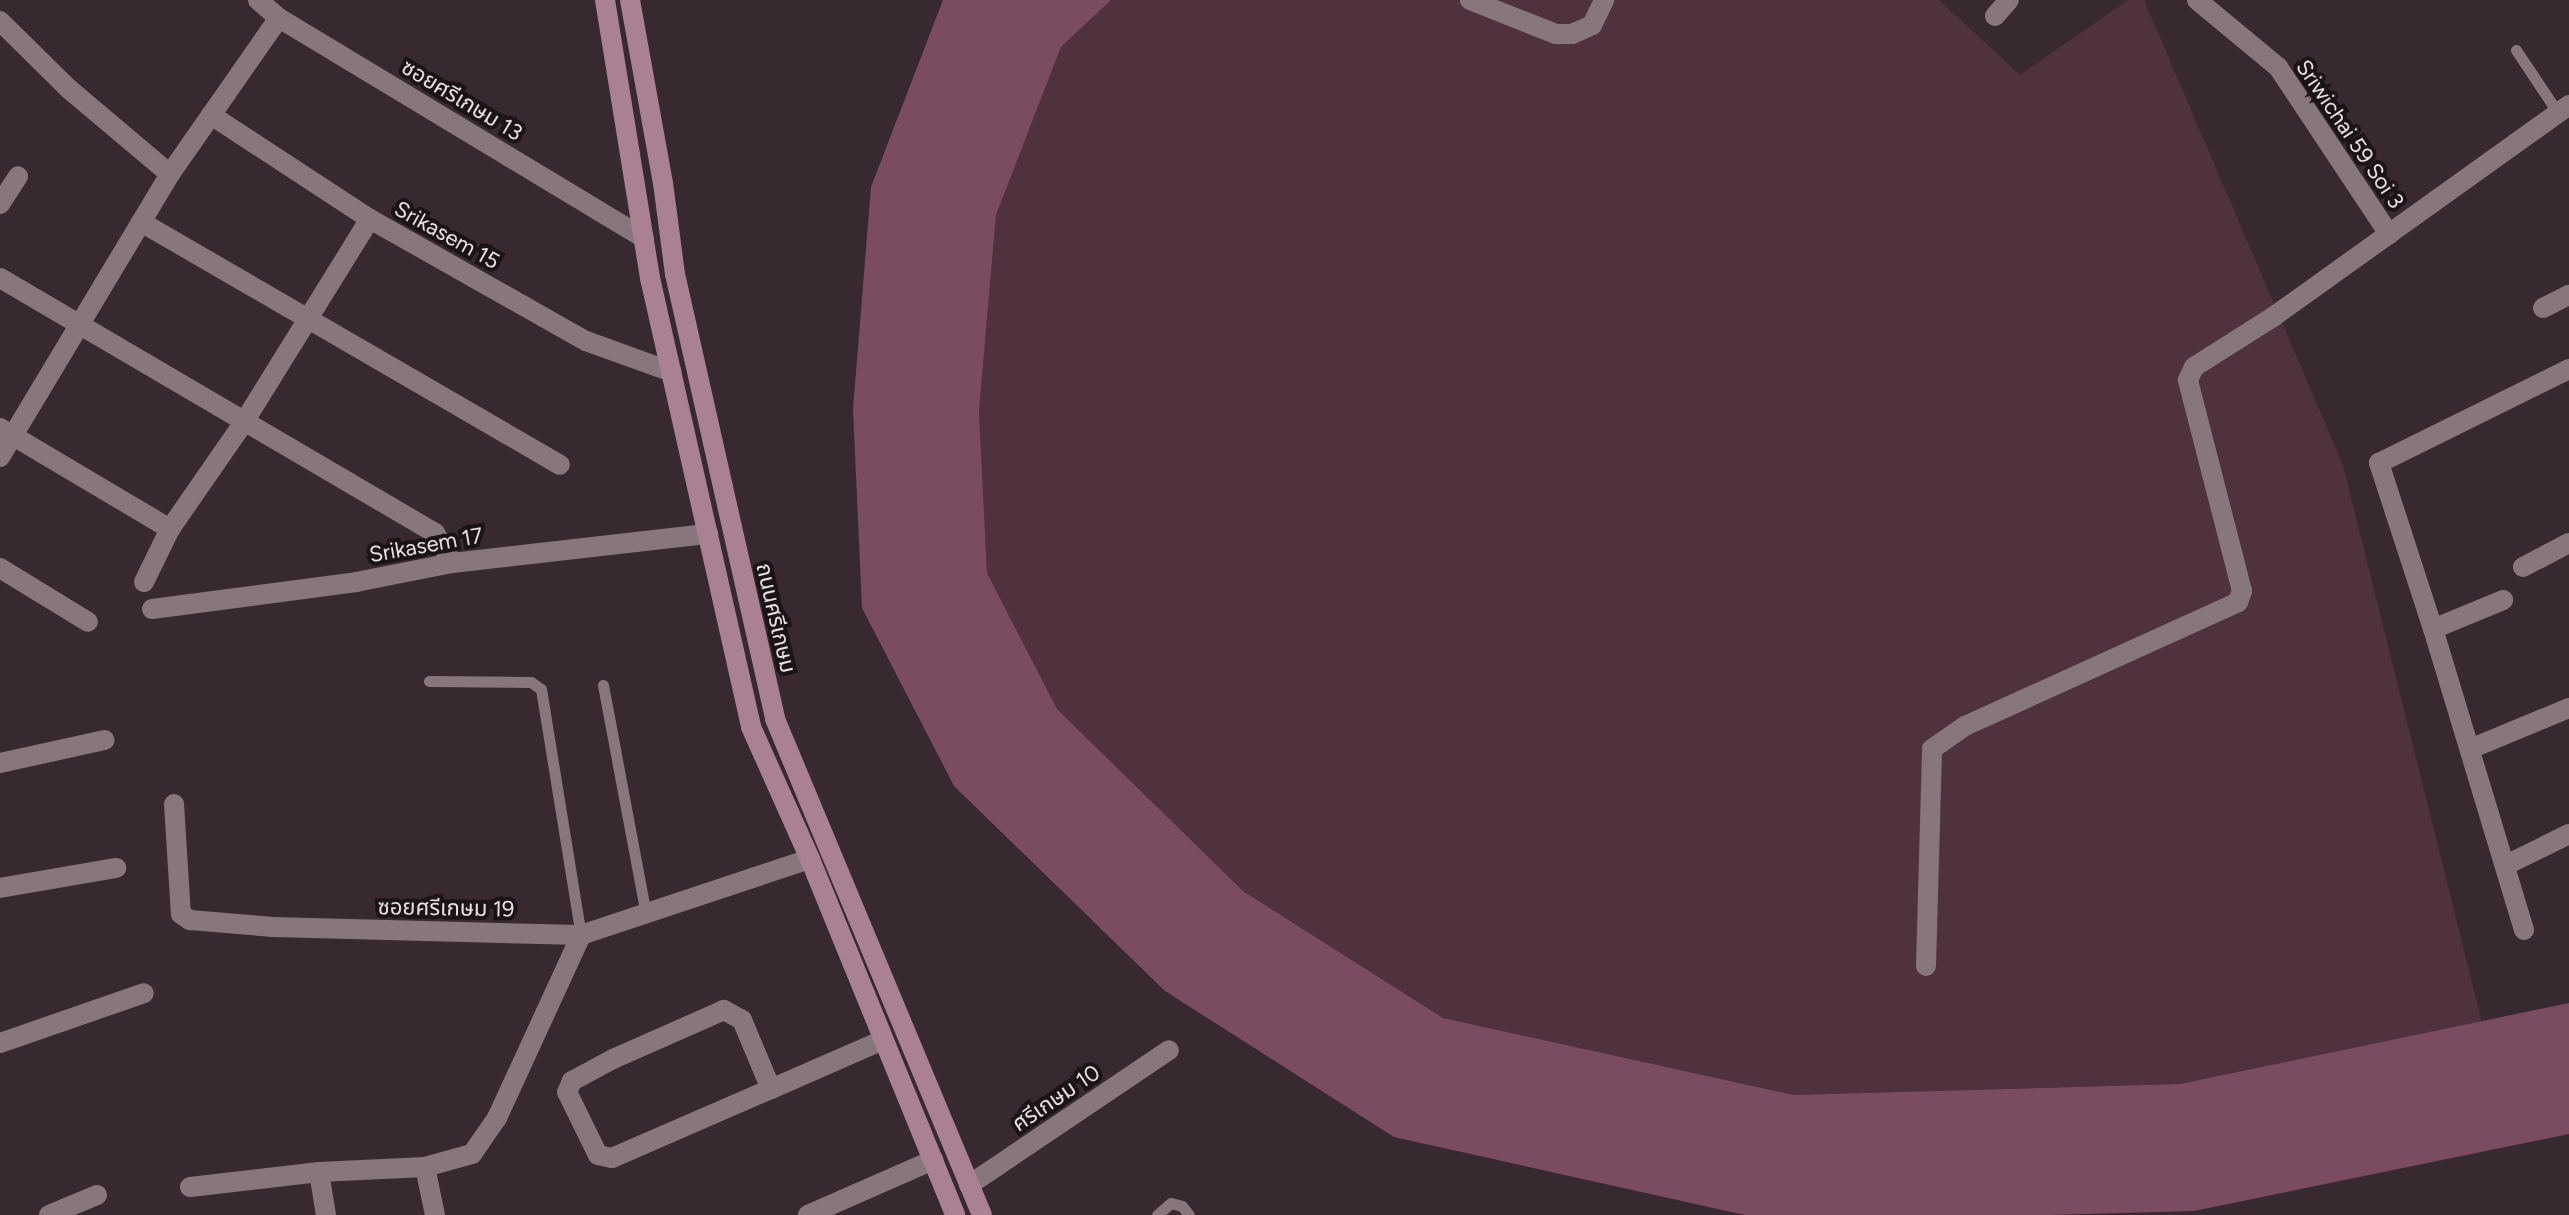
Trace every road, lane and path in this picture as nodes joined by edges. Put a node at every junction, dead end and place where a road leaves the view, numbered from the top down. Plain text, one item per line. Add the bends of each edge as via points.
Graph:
1 (258, 0) edge
2 (605, 0) edge
3 (630, 0) edge
4 (1470, 0) edge
5 (1604, 0) edge
6 (2009, 0) edge
7 (2197, 0) edge
8 (1995, 16) dead end
9 (279, 18) junction
10 (0, 21) edge
11 (2516, 50) dead end
12 (2564, 109) edge
13 (211, 115) junction
14 (170, 174) junction
15 (18, 176) dead end
16 (0, 204) edge
17 (370, 219) junction
18 (141, 222) junction
19 (2389, 234) junction
20 (644, 238) junction
21 (0, 278) edge
22 (2569, 295) edge
23 (2543, 308) dead end
24 (306, 316) junction
25 (77, 326) junction
26 (2569, 369) edge
27 (672, 372) junction
28 (244, 422) junction
29 (6, 432) edge
30 (0, 457) edge
31 (560, 465) dead end
32 (170, 529) junction
33 (708, 534) junction
34 (2569, 543) edge
35 (452, 563) junction
36 (2523, 567) dead end
37 (0, 568) edge
38 (144, 582) dead end
39 (2503, 600) dead end
40 (152, 609) dead end
41 (88, 622) dead end
42 (2433, 629) junction
43 (429, 681) dead end
44 (603, 685) dead end
45 (2569, 708) edge
46 (105, 740) dead end
47 (784, 740) junction
48 (2470, 749) junction
49 (762, 753) junction
50 (793, 761) junction
51 (0, 763) edge
52 (772, 774) junction
53 (174, 804) dead end
54 (2569, 834) edge
55 (810, 859) junction
56 (2506, 865) junction
57 (116, 868) dead end
58 (0, 888) edge
59 (646, 914) junction
60 (2524, 930) dead end
61 (581, 935) junction
62 (1926, 966) dead end
63 (144, 993) dead end
64 (881, 1041) junction
65 (0, 1043) edge
66 (1169, 1050) dead end
67 (771, 1089) junction
68 (933, 1160) junction
69 (425, 1167) junction
70 (319, 1172) junction
71 (969, 1185) junction
72 (190, 1187) dead end
73 (97, 1195) dead end
74 (49, 1215) edge
75 (326, 1215) edge
76 (435, 1215) edge
77 (808, 1215) edge
78 (955, 1215) edge
79 (982, 1215) edge
80 (1157, 1215) edge
81 (1189, 1215) edge

1 - 9 street, ซอยศรีเกษม 13
2 - 20 main road
3 - 47 main road, ถนนศรีเกษม via 675,274 754,634
4 - 5 street via 1556,34 1592,25
6 - 8 street
7 - 19 street, Sriwichai 59 Soi 3 via 2278,67
9 - 13 street
9 - 20 street, ซอยศรีเกษม 13
10 - 14 street via 69,89
11 - 12 lane
12 - 19 street
13 - 14 street
13 - 17 street, Srikasem 15
14 - 18 street
15 - 16 street
17 - 24 street
17 - 27 street, Srikasem 15 via 586,341
18 - 24 street
18 - 25 street
19 - 62 street via 2194,367 2188,380 2242,591 2238,602 1965,726 1932,749
20 - 27 main road
21 - 25 street
22 - 23 street
24 - 28 street
24 - 31 street
25 - 28 street
25 - 29 street
26 - 42 street via 2379,463
27 - 33 main road
28 - 32 street
28 - 35 street via 435,533
29 - 30 street
29 - 32 street
32 - 38 street
33 - 35 street, Srikasem 17
33 - 49 main road via 751,727
34 - 36 street
35 - 40 street, Srikasem 17 via 356,582
37 - 41 street
39 - 42 street
42 - 48 street
43 - 61 lane via 531,682 541,689
44 - 59 lane
45 - 48 street
46 - 51 street
47 - 49 main road via 776,754
47 - 50 main road, ถนนศรีเกษม
48 - 56 street
49 - 52 main road
50 - 52 main road via 778,763
50 - 71 main road, ถนนศรีเกษม
52 - 55 main road
53 - 61 street, ซอยศรีเกษม 19 via 181,914 190,920
54 - 56 street
55 - 59 street, ซอยศรีเกษม 19
55 - 64 main road
56 - 60 street
57 - 58 street
59 - 61 street, ซอยศรีเกษม 19
61 - 69 street via 497,1118 472,1154
63 - 65 street
64 - 67 street
64 - 68 main road
66 - 71 street, ศรีเกษม 10
67 - 67 street via 742,1020 724,1010 613,1059 572,1081 567,1092 598,1155 612,1158
68 - 77 street
68 - 78 main road
69 - 70 street
69 - 76 street
70 - 72 street
70 - 75 street
71 - 79 main road, ถนนศรีเกษม
73 - 74 street
80 - 81 lane via 1171,1203

